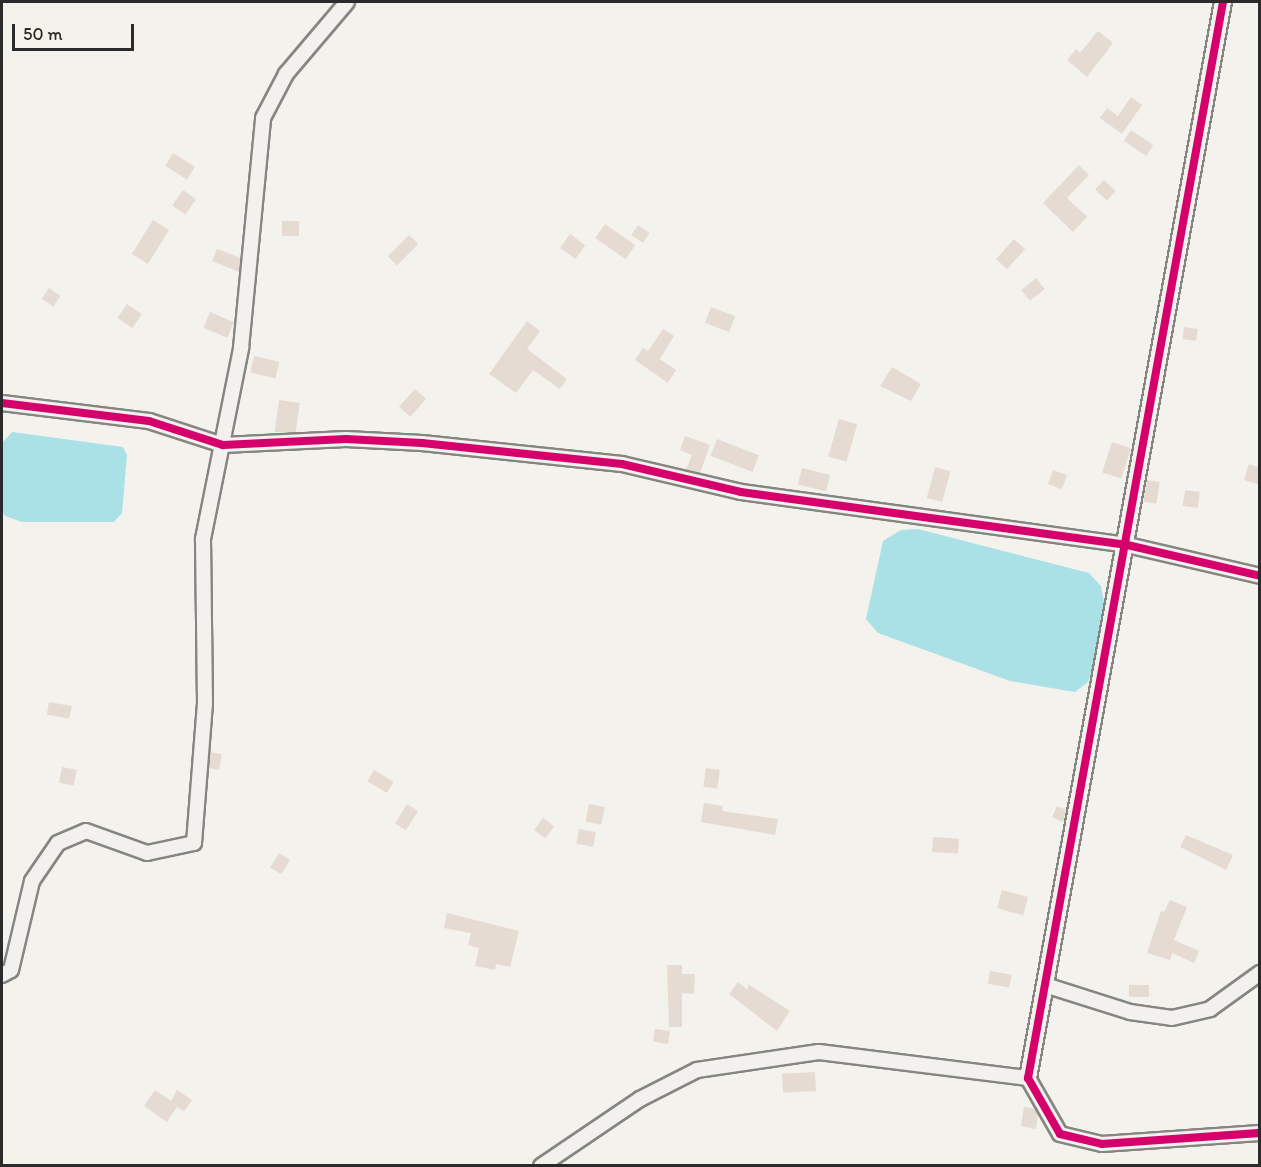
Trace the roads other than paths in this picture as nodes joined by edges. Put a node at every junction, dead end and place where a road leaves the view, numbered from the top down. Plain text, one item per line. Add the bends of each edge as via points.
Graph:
1 (347, 2) edge
2 (1223, 2) edge
3 (2, 403) edge
4 (223, 445) junction
5 (1123, 544) junction
6 (1260, 576) edge
7 (1260, 973) edge
8 (2, 975) edge
9 (1045, 985) junction
10 (1028, 1078) junction
11 (1260, 1133) edge
12 (542, 1166) edge

1 - 4 street via 286,74 263,118 242,348
2 - 5 street
3 - 4 street via 149,421
4 - 5 street via 379,441 622,464 741,492
4 - 8 street via 203,539 205,703 194,843 147,853 86,831 58,843 32,881 11,970
5 - 6 street
5 - 9 street
7 - 9 street via 1210,1009 1172,1018 1130,1012
9 - 10 street
10 - 11 street via 1060,1134 1102,1144
10 - 12 street via 819,1052 697,1070 640,1099

